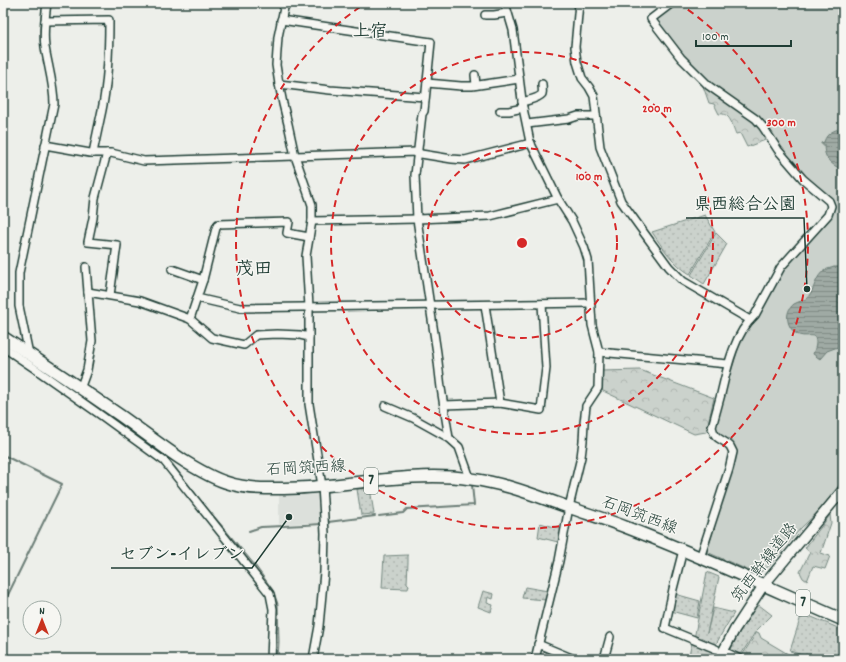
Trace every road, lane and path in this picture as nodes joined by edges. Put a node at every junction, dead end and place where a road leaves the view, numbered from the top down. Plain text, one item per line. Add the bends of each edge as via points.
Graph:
1 (46, 3) edge
2 (285, 3) edge
3 (505, 3) edge
4 (578, 3) edge
5 (672, 3) edge
6 (508, 12) junction
7 (485, 15) dead end
8 (282, 20) junction
9 (45, 21) junction
10 (475, 75) dead end
11 (519, 79) junction
12 (427, 83) junction
13 (279, 84) junction
14 (542, 84) dead end
15 (476, 85) junction
16 (425, 97) junction
17 (523, 105) junction
18 (500, 111) dead end
19 (596, 116) junction
20 (527, 124) junction
21 (531, 143) junction
22 (45, 145) junction
23 (417, 152) junction
24 (93, 153) junction
25 (107, 153) junction
26 (295, 156) junction
27 (558, 199) junction
28 (416, 219) junction
29 (312, 221) junction
30 (309, 237) junction
31 (86, 267) dead end
32 (172, 269) dead end
33 (203, 280) junction
34 (88, 292) junction
35 (110, 295) junction
36 (197, 298) junction
37 (591, 303) junction
38 (485, 304) junction
39 (542, 304) junction
40 (429, 305) junction
41 (309, 306) junction
42 (190, 319) junction
43 (750, 320) junction
44 (3, 337) edge
45 (309, 337) junction
46 (3, 347) edge
47 (599, 352) junction
48 (29, 354) junction
49 (37, 364) junction
50 (728, 364) junction
51 (80, 389) junction
52 (500, 403) junction
53 (444, 405) junction
54 (385, 406) dead end
55 (450, 438) junction
56 (470, 478) junction
57 (322, 486) junction
58 (843, 490) edge
59 (569, 507) junction
60 (683, 550) junction
61 (700, 558) junction
62 (763, 586) junction
63 (843, 620) edge
64 (610, 637) dead end
65 (538, 644) junction
66 (719, 653) edge
67 (271, 659) edge
68 (313, 659) edge
69 (535, 659) edge
70 (574, 659) edge
71 (604, 659) edge
72 (740, 659) edge

1 - 9 street
2 - 8 street
3 - 6 street
4 - 19 street via 575,47 577,62 582,78 594,96
5 - 43 street via 651,19 681,58 709,86 756,119 803,179 831,206 828,215 781,267
6 - 7 street
6 - 11 street via 513,30
8 - 12 street via 431,42
8 - 13 street via 276,66
9 - 22 street via 45,48 54,95 53,113
9 - 24 street via 109,20 109,54
10 - 15 street
11 - 15 street
11 - 17 street
12 - 15 street
12 - 16 street
13 - 16 street
13 - 26 street
14 - 17 street via 542,94
16 - 23 street
17 - 18 street via 509,111
17 - 20 street
19 - 20 street via 578,116
19 - 43 street via 600,147 620,201 647,237 683,281
20 - 21 street
21 - 23 street via 465,160
21 - 27 street
22 - 24 street
22 - 48 street via 19,274 19,306
23 - 26 street
23 - 28 street
24 - 25 street
25 - 26 street via 144,161
25 - 35 street via 95,198 88,242 117,245
26 - 29 street via 312,204
27 - 28 street via 490,216
27 - 37 street via 584,247 588,260
28 - 29 street
28 - 40 street
29 - 30 street
30 - 33 street via 286,233 288,222 218,224
30 - 41 street via 306,256
31 - 34 street
32 - 33 street
33 - 36 street
34 - 35 street
34 - 51 street via 92,341 87,370
35 - 42 street via 140,301
36 - 41 street via 240,308
36 - 42 street
37 - 39 street
37 - 47 street via 592,326
38 - 39 street
38 - 40 street
38 - 52 street
39 - 52 street via 546,368 541,410
40 - 41 street
40 - 53 street
41 - 45 street
42 - 45 street via 212,338 244,345 256,335
43 - 50 street via 738,339
44 - 48 main road, 石岡筑西線 / 7
45 - 57 street via 310,404
46 - 49 street
47 - 50 street
47 - 59 street via 598,388 586,406 581,457
48 - 49 main road, 石岡筑西線 / 7
49 - 51 main road, 石岡筑西線 / 7
49 - 67 street via 164,461 270,594 273,609
50 - 61 street via 712,427 718,438 733,452
51 - 57 main road, 石岡筑西線 / 7 via 172,453 218,480 240,486 268,489
52 - 53 street
53 - 55 street
54 - 55 street
55 - 56 street via 459,446
56 - 57 main road, 石岡筑西線 / 7 via 412,477
56 - 59 main road, 石岡筑西線 / 7 via 507,486
57 - 68 street via 324,572
58 - 62 street, 筑西幹線道路
59 - 60 main road, 石岡筑西線 / 7
59 - 65 street via 559,561
60 - 61 main road, 石岡筑西線 / 7
60 - 66 street via 665,628
61 - 62 main road, 石岡筑西線 / 7
62 - 63 main road, 石岡筑西線 / 7
62 - 66 street, 筑西幹線道路
64 - 71 street
65 - 69 street
65 - 70 street
66 - 72 street

